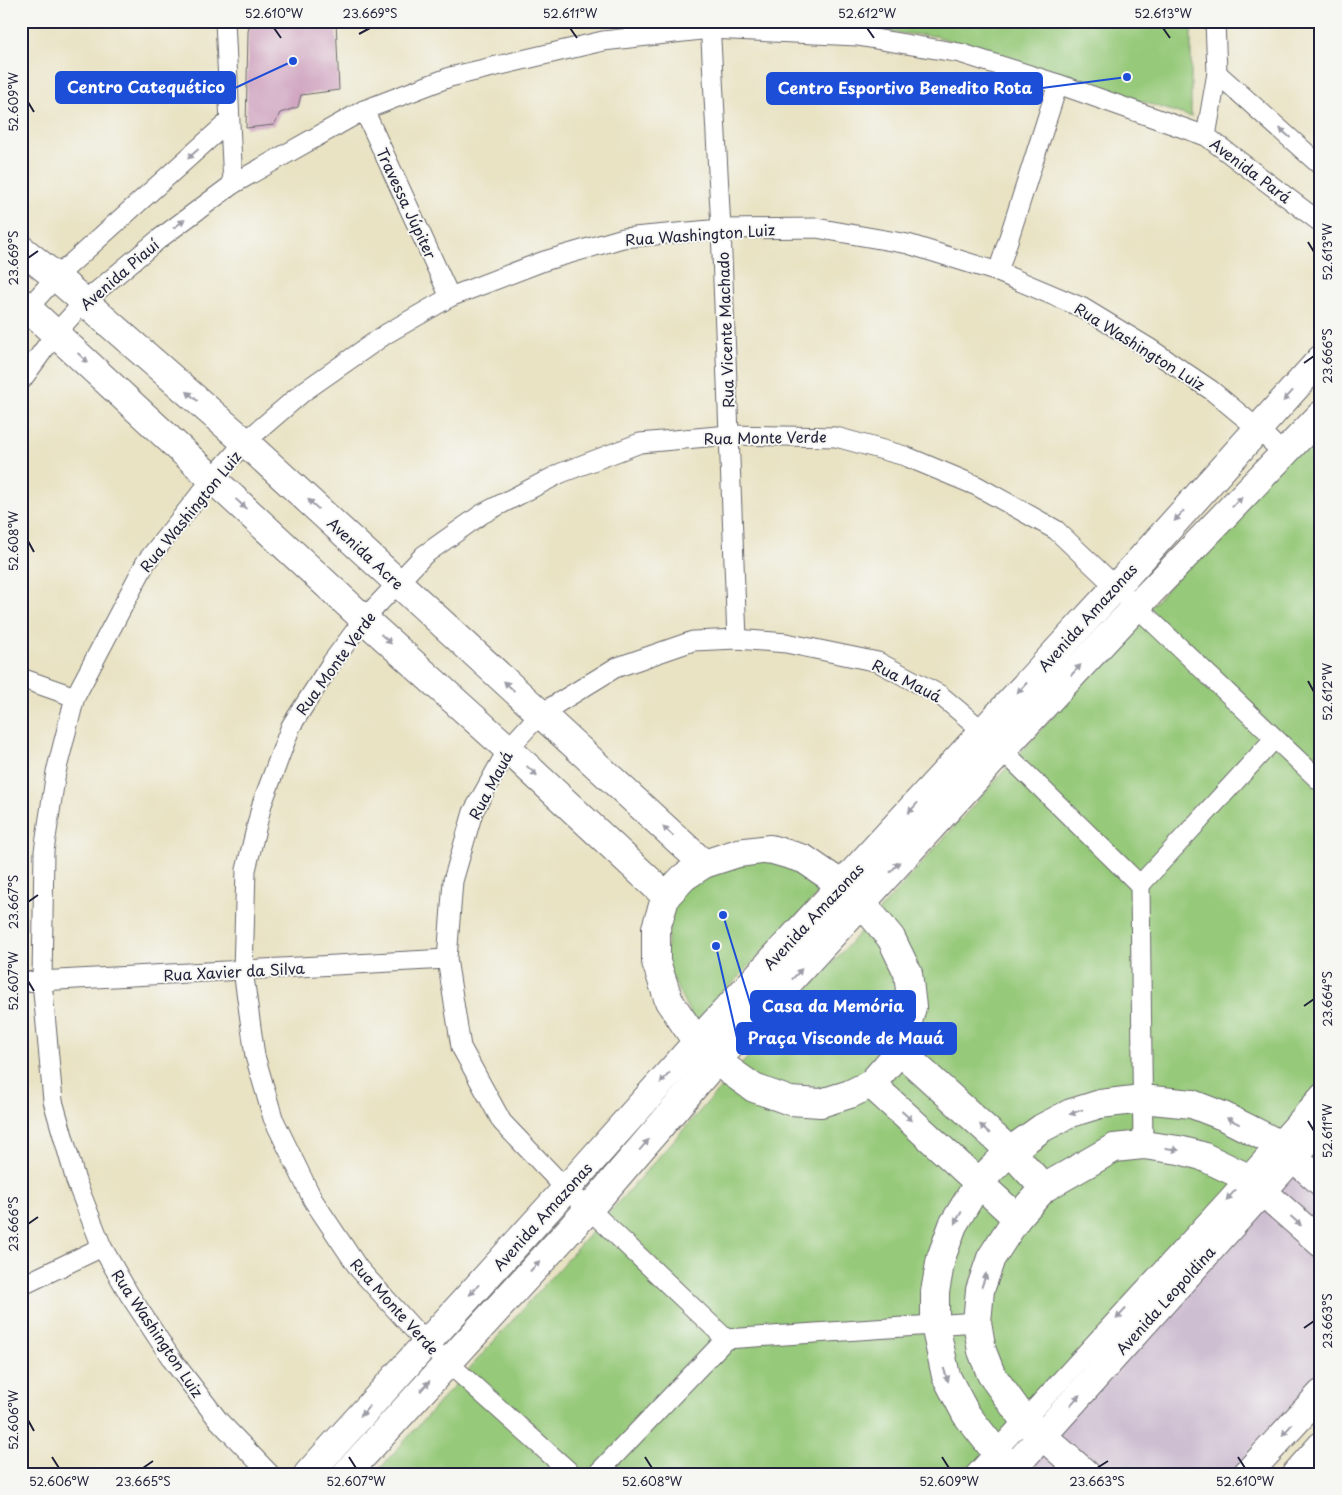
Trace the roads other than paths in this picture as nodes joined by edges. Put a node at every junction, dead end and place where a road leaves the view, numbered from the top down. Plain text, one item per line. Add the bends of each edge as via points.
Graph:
1 (226, 21) edge
2 (1215, 21) edge
3 (710, 25) edge
4 (1217, 72) junction
5 (1058, 84) junction
6 (364, 110) junction
7 (229, 121) junction
8 (1206, 136) junction
9 (1321, 166) edge
10 (233, 184) junction
11 (1321, 223) edge
12 (720, 229) junction
13 (21, 249) edge
14 (998, 272) junction
15 (56, 277) junction
16 (450, 296) junction
17 (84, 302) junction
18 (23, 308) edge
19 (56, 334) junction
20 (1321, 360) edge
21 (21, 381) edge
22 (1321, 415) edge
23 (1258, 429) junction
24 (729, 435) junction
25 (245, 442) junction
26 (1284, 454) junction
27 (212, 478) junction
28 (398, 583) junction
29 (1115, 588) junction
30 (1136, 607) junction
31 (364, 619) junction
32 (737, 639) junction
33 (21, 678) edge
34 (75, 697) junction
35 (540, 714) junction
36 (983, 731) junction
37 (1274, 739) junction
38 (508, 749) junction
39 (1002, 750) junction
40 (1321, 782) edge
41 (704, 864) junction
42 (842, 885) junction
43 (1140, 885) junction
44 (666, 896) junction
45 (862, 904) junction
46 (447, 960) junction
47 (243, 970) junction
48 (42, 981) junction
49 (21, 982) edge
50 (697, 1042) junction
51 (900, 1051) junction
52 (716, 1061) junction
53 (871, 1084) junction
54 (1321, 1093) edge
55 (1142, 1099) junction
56 (1321, 1126) edge
57 (1144, 1145) junction
58 (1285, 1150) junction
59 (1010, 1151) junction
60 (979, 1182) junction
61 (1321, 1182) edge
62 (1254, 1184) junction
63 (1044, 1188) junction
64 (566, 1190) junction
65 (589, 1209) junction
66 (1017, 1218) junction
67 (1321, 1243) edge
68 (102, 1246) junction
69 (21, 1286) edge
70 (977, 1322) junction
71 (934, 1325) junction
72 (726, 1340) junction
73 (426, 1344) junction
74 (447, 1362) junction
75 (1321, 1394) edge
76 (1033, 1428) junction
77 (1321, 1446) edge
78 (1009, 1467) edge
79 (270, 1474) edge
80 (308, 1474) edge
81 (346, 1474) edge
82 (572, 1474) edge
83 (597, 1474) edge
84 (975, 1474) edge
85 (1086, 1474) edge
86 (1247, 1474) edge
87 (1296, 1474) edge

1 - 7 street
2 - 4 street
3 - 5 street, Avenida Pará via 857,36 960,53
3 - 6 street, Avenida Piauí via 603,41 450,77
3 - 12 street, Rua Vicente Machado
4 - 8 street
9 -> 4 street
5 - 8 street, Avenida Pará
5 - 14 street
6 - 10 street, Avenida Piauí
6 - 16 street, Travessa Júpiter
7 - 10 street
7 -> 15 street
8 - 11 street, Avenida Pará
17 -> 10 street, Avenida Piauí via 159,239
12 - 14 street, Rua Washington Luiz via 816,228 908,244
12 - 16 street, Rua Washington Luiz via 623,238 544,261
12 - 24 street, Rua Vicente Machado
13 - 15 street, Avenida Acre
14 - 23 street, Rua Washington Luiz via 1083,308 1211,390
15 - 17 street, Avenida Acre
15 - 18 street
16 - 25 street, Rua Washington Luiz via 386,334 304,392
17 - 19 street, Avenida Piauí
25 -> 17 street, Avenida Acre
18 - 19 street
19 - 21 street, Avenida Piauí
19 -> 27 street
20 -> 23 street, Avenida Amazonas
22 - 26 street, Avenida Amazonas
23 - 26 street, Rua Washington Luiz
23 -> 29 street, Avenida Amazonas
24 - 28 street, Rua Monte Verde via 640,444 561,473 482,514 424,555
24 - 29 street, Rua Monte Verde via 836,436 905,456 977,486 1056,530
24 - 32 street, Rua Vicente Machado
25 - 27 street, Rua Washington Luiz
28 -> 25 street, Avenida Acre
30 -> 26 street, Avenida Amazonas
27 -> 31 street
27 - 34 street, Rua Washington Luiz via 146,562
28 - 31 street, Rua Monte Verde
35 -> 28 street, Avenida Acre
29 - 30 street, Rua Monte Verde
29 -> 36 street, Avenida Amazonas
30 - 37 street, Rua Monte Verde
39 -> 30 street, Avenida Amazonas
31 -> 38 street
31 - 47 street, Rua Monte Verde via 291,726 262,804 246,870
32 - 35 street, Rua Mauá via 693,642 615,668
32 - 36 street, Rua Mauá via 786,642 878,662 940,695
33 - 34 street
34 - 48 street, Rua Washington Luiz via 56,772 44,851
35 - 38 street, Rua Mauá
41 -> 35 street, Avenida Acre
36 - 39 street, Rua Mauá
36 -> 42 street, Avenida Amazonas
37 - 40 street, Rua Monte Verde
37 - 43 street
38 -> 44 street
38 - 46 street, Rua Mauá via 473,812 460,855 453,881
39 - 43 street, Rua Mauá
45 -> 39 street, Avenida Amazonas
41 - 42 street via 738,853 770,849 804,858
41 - 44 street via 684,877
42 - 45 street
42 - 50 street, Avenida Amazonas
43 - 55 street
44 - 50 street via 656,928 656,962 669,1001
45 - 51 street via 891,938 908,973 912,1007
52 -> 45 street, Avenida Amazonas
46 - 47 street, Rua Xavier da Silva
46 - 64 street, Rua Mauá via 461,1047 502,1122
47 - 48 street, Rua Xavier da Silva
47 - 73 street, Rua Monte Verde via 255,1056 273,1118 313,1200 359,1269
48 - 49 street, Rua Xavier da Silva
48 - 68 street, Rua Washington Luiz via 53,1101 76,1181
50 - 52 street
50 -> 64 street, Avenida Amazonas
51 - 53 street
59 -> 51 street
52 - 53 street via 754,1088 790,1101 821,1103
65 -> 52 street, Avenida Amazonas
53 -> 60 street
54 - 58 street
55 - 57 street
58 -> 55 street via 1223,1116 1192,1104
55 -> 59 street via 1100,1104 1071,1113 1042,1128
56 - 58 street, Avenida Leopoldina
57 -> 62 street via 1202,1156
57 - 63 street via 1114,1148
58 - 61 street
58 - 62 street, Avenida Leopoldina
59 - 60 street
59 - 63 street
60 - 66 street
60 -> 71 street via 953,1225 941,1258
62 -> 67 street
62 - 76 street, Avenida Leopoldina
63 - 66 street
64 - 65 street, Rua Mauá
64 -> 73 street, Avenida Amazonas
65 - 72 street, Rua Mauá
74 -> 65 street, Avenida Amazonas
70 -> 66 street via 980,1290 991,1258
68 - 69 street
68 - 79 street, Rua Washington Luiz via 173,1362 219,1421
70 - 71 street
70 - 76 street via 982,1351 991,1374
71 - 72 street
71 -> 78 street via 946,1376 966,1414
72 - 83 street
73 - 74 street, Rua Monte Verde
73 -> 80 street, Avenida Amazonas
81 -> 74 street, Avenida Amazonas
74 - 82 street, Rua Monte Verde
75 -> 86 street
76 - 78 street, Avenida Leopoldina
76 - 85 street
77 - 87 street
78 - 84 street

